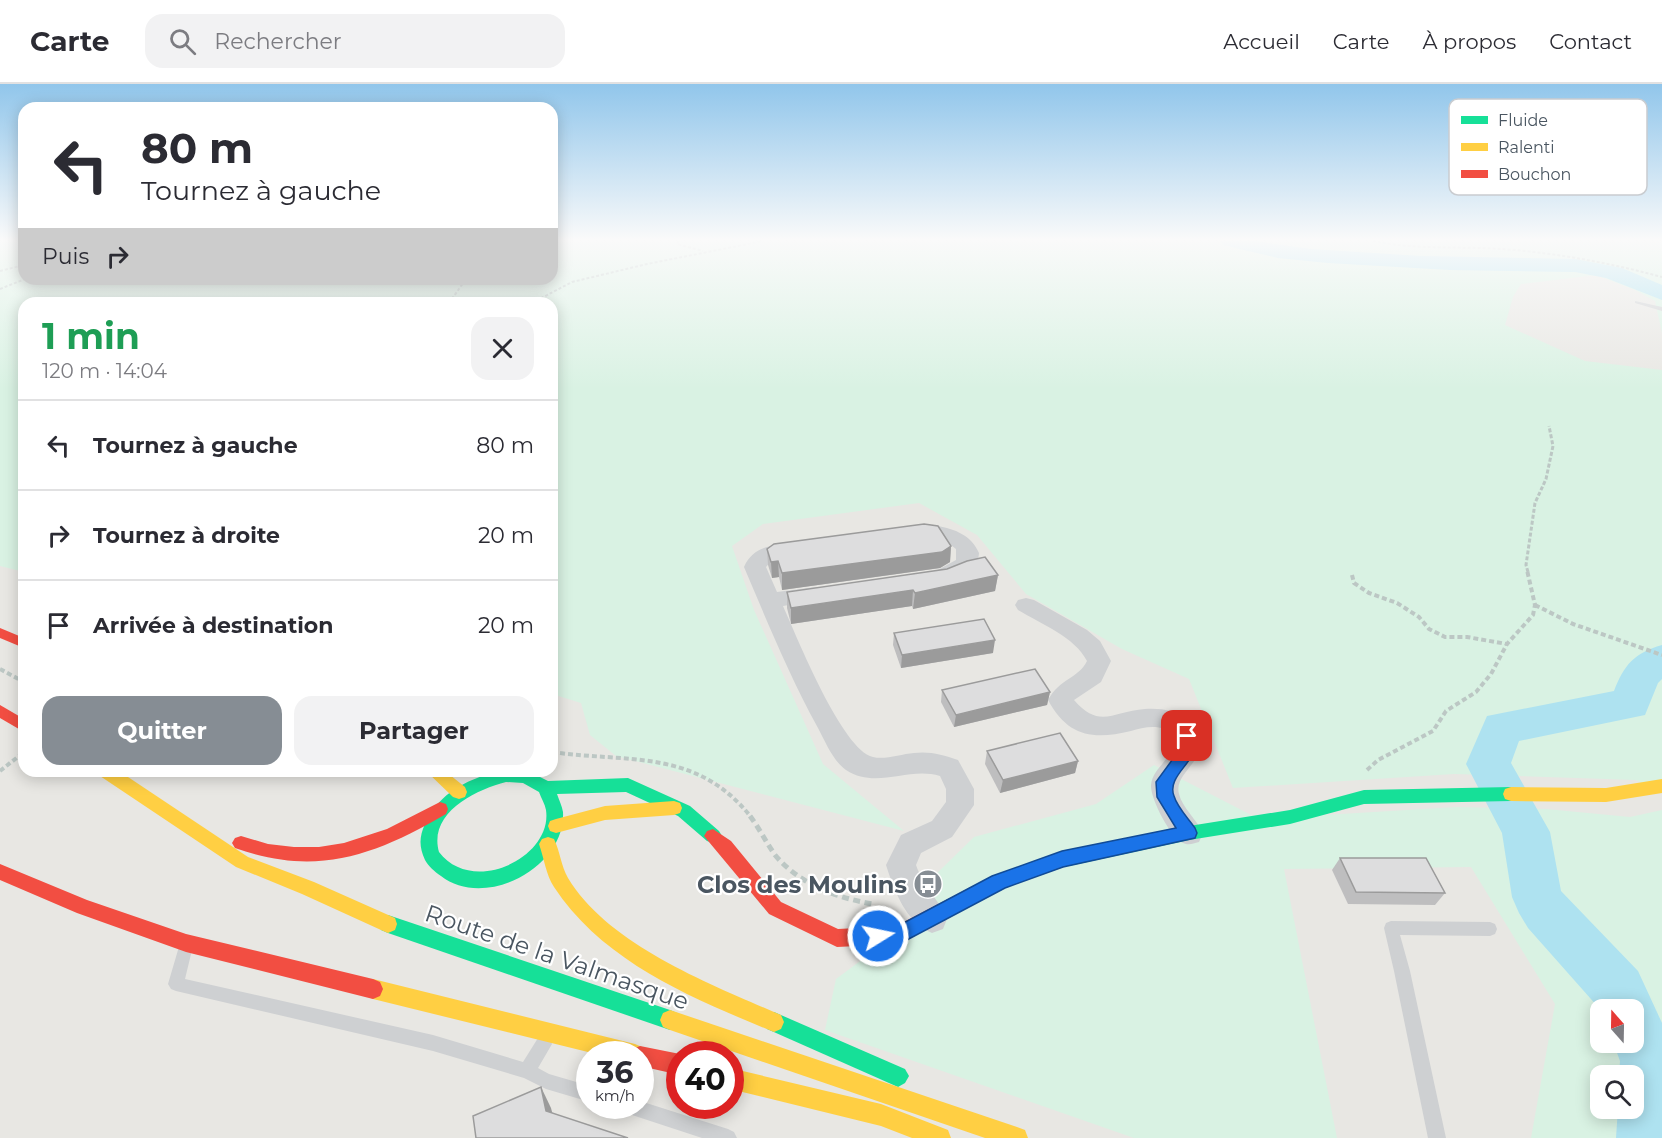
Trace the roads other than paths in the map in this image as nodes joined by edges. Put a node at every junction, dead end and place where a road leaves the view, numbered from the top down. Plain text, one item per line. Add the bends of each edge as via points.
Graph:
1 (1637, 302) dead end
2 (1662, 309) edge
3 (888, 537) edge
4 (819, 546) edge
5 (922, 579) edge
6 (839, 591) edge
7 (768, 601) junction
8 (1026, 605) dead end
9 (0, 633) edge
10 (18, 640) edge
11 (0, 711) edge
12 (18, 722) edge
13 (114, 777) edge
14 (115, 777) edge
15 (441, 777) edge
16 (490, 777) edge
17 (526, 777) edge
18 (1662, 786) edge
19 (546, 788) junction
20 (459, 792) junction
21 (1640, 792) junction
22 (1662, 800) edge
23 (678, 808) junction
24 (440, 809) junction
25 (556, 826) junction
26 (1189, 833) junction
27 (548, 844) junction
28 (0, 872) edge
29 (932, 919) junction
30 (1490, 929) dead end
31 (186, 943) junction
32 (551, 1034) junction
33 (580, 1041) edge
34 (526, 1071) junction
35 (744, 1081) edge
36 (910, 1081) dead end
37 (576, 1090) edge
38 (976, 1110) dead end
39 (654, 1114) edge
40 (1030, 1133) dead end
41 (728, 1138) edge
42 (939, 1138) edge
43 (1017, 1138) edge
44 (1437, 1138) edge

1 - 2 lane
3 - 5 street via 940,533 963,545 969,555 968,564 959,572
4 - 7 street via 773,552 756,560
6 - 7 street
7 - 29 street via 806,684 841,746 855,762 876,769 933,763 949,768 960,789 960,805 953,817 942,829 911,844 902,865 909,889
8 - 26 street via 1079,636 1092,647 1099,661 1092,676 1068,690 1060,700 1071,717 1104,729 1152,718 1172,721 1187,736 1186,754 1164,782 1165,797
9 - 10 street
11 - 12 street
13 - 43 street, Route de la Valmasque via 242,862 390,925
14 - 24 street via 252,849 293,855 347,851 393,836
15 - 20 street
16 - 20 street
17 - 19 street
18 - 21 street
19 - 23 street via 628,785
19 - 25 street via 556,807
20 - 24 street
21 - 22 lane
21 - 26 street via 1581,797 1491,793 1364,797 1290,817
23 - 25 street via 605,813
23 - 29 street via 725,846 775,908 837,938 898,935
24 - 27 street via 427,850 436,867 454,879 479,882 505,876 530,863
25 - 27 street
26 - 29 street via 1062,859 998,882
27 - 36 street via 560,881 590,918 631,952 702,991
28 - 31 street via 83,907
30 - 44 lane via 1391,927
31 - 32 street
31 - 34 lane via 176,984 433,1043
32 - 33 street
32 - 34 lane
34 - 37 lane
35 - 42 street via 881,1115
38 - 40 street
39 - 41 lane

